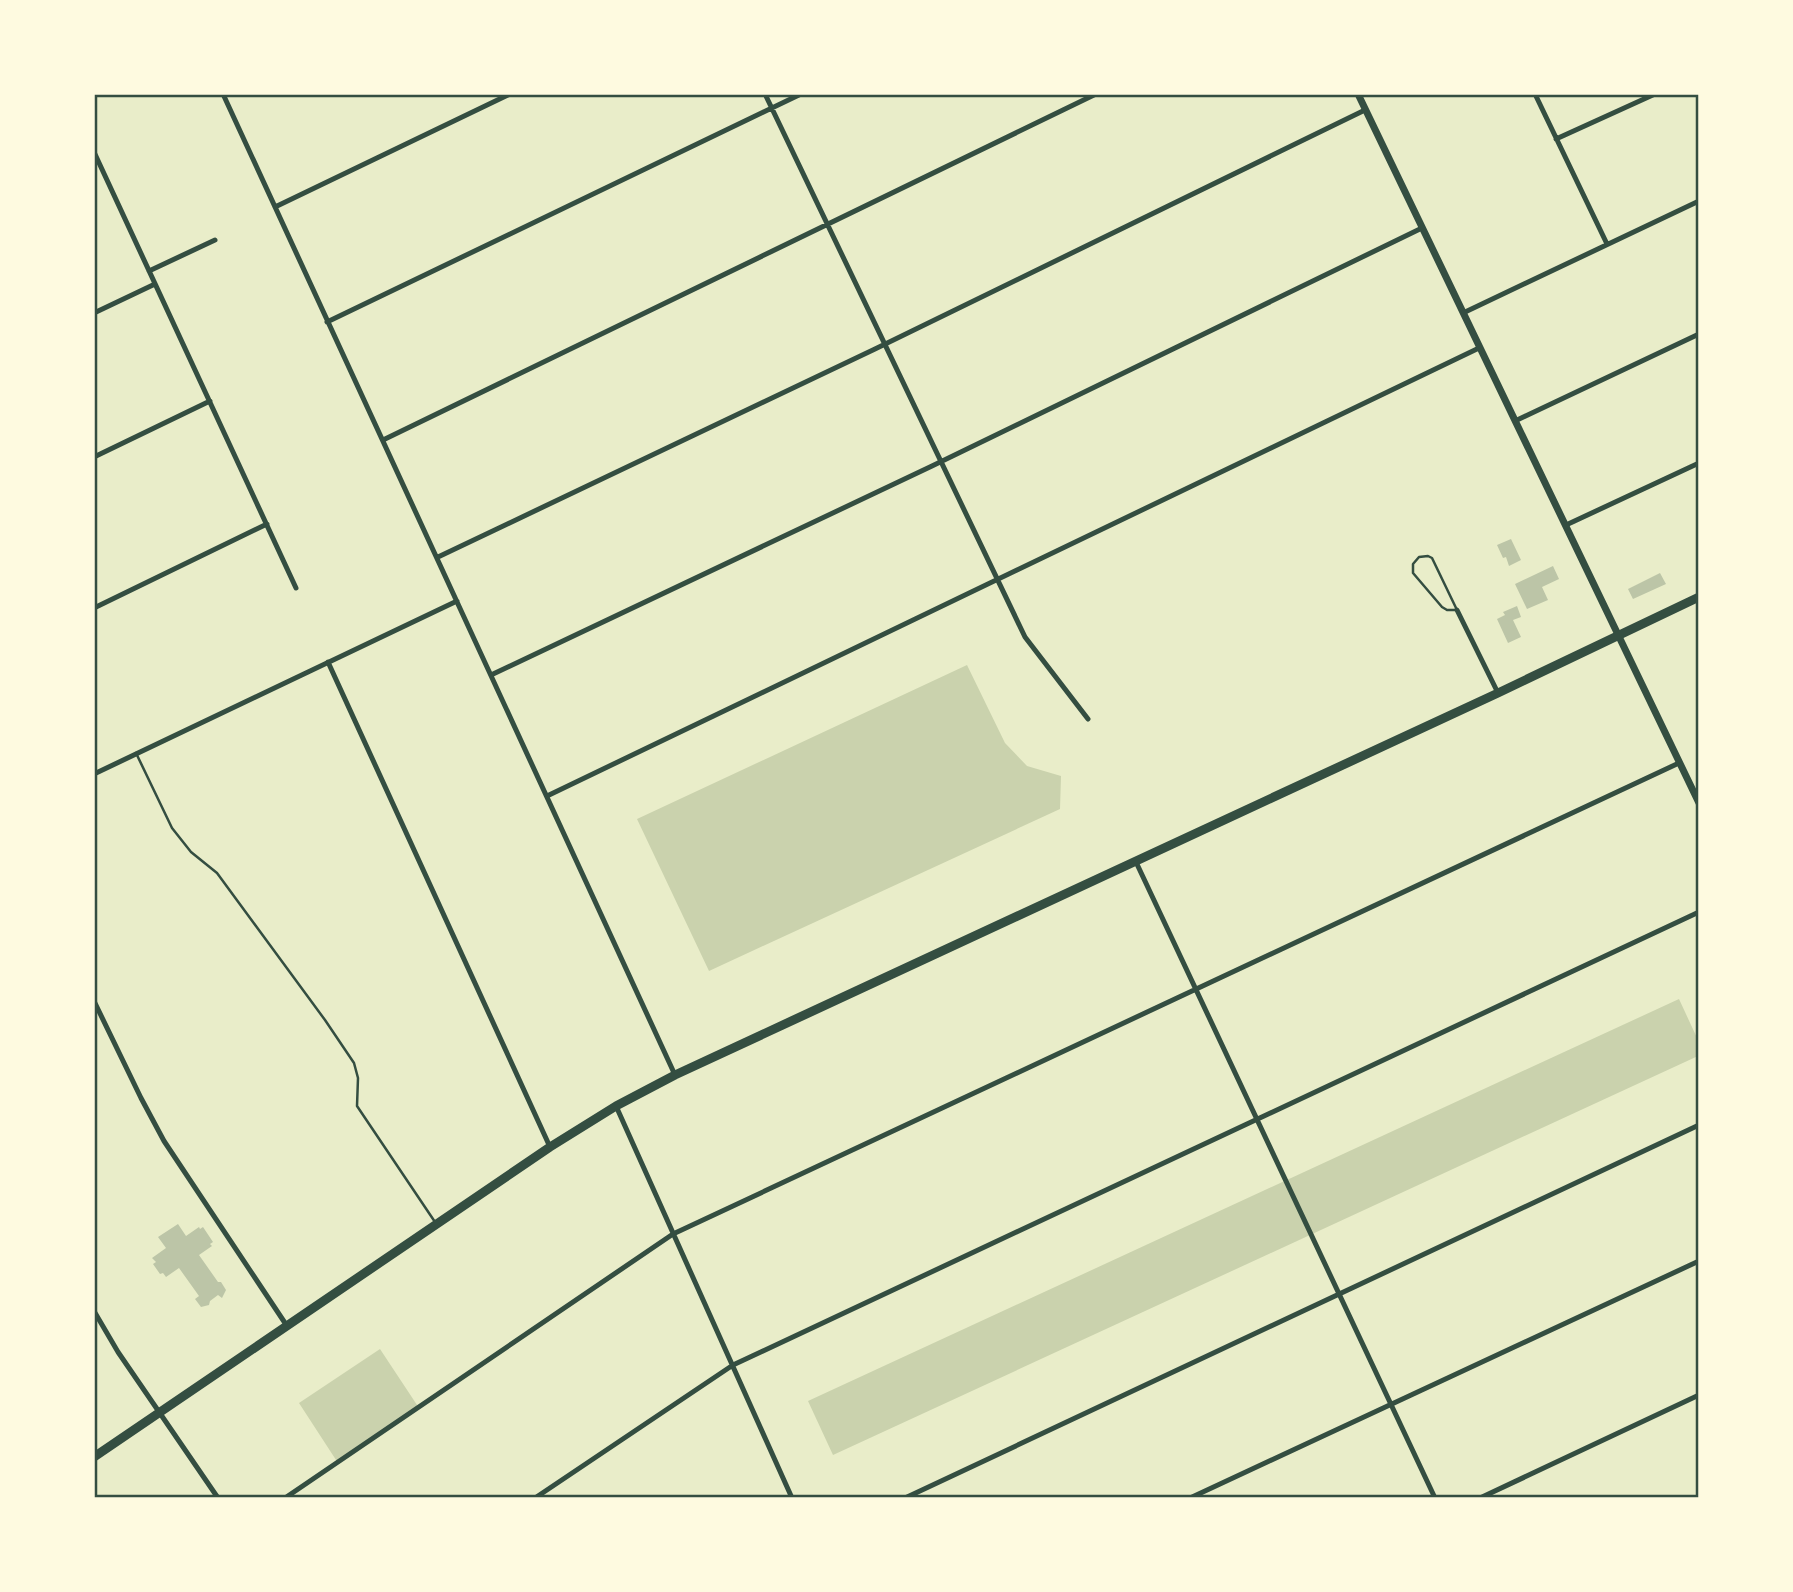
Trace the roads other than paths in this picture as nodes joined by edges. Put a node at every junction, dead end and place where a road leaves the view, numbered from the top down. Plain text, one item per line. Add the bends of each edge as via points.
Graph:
1 (223, 94) edge
2 (510, 94) edge
3 (765, 94) edge
4 (801, 94) edge
5 (1096, 94) edge
6 (1358, 94) edge
7 (1535, 94) edge
8 (1655, 94) edge
9 (772, 108) junction
10 (1365, 110) junction
11 (1556, 139) junction
12 (94, 152) edge
13 (96, 159) edge
14 (1699, 201) edge
15 (275, 207) junction
16 (827, 223) junction
17 (1422, 228) junction
18 (215, 240) dead end
19 (1607, 244) junction
20 (149, 271) junction
21 (155, 284) junction
22 (94, 313) edge
23 (1463, 313) junction
24 (327, 322) junction
25 (1699, 334) edge
26 (884, 344) junction
27 (1479, 348) junction
28 (210, 401) junction
29 (1515, 421) junction
30 (383, 440) junction
31 (94, 457) edge
32 (941, 461) junction
33 (1699, 463) edge
34 (267, 524) junction
35 (1566, 525) junction
36 (438, 558) junction
37 (998, 579) junction
38 (296, 588) dead end
39 (1699, 597) edge
40 (457, 601) junction
41 (94, 608) edge
42 (1457, 610) junction
43 (1617, 635) junction
44 (327, 662) junction
45 (491, 676) junction
46 (1498, 693) junction
47 (1088, 719) dead end
48 (136, 753) junction
49 (1679, 763) junction
50 (94, 774) edge
51 (547, 796) junction
52 (1699, 803) edge
53 (1136, 862) junction
54 (1699, 912) edge
55 (1196, 990) junction
56 (94, 1001) edge
57 (675, 1075) junction
58 (616, 1106) junction
59 (1257, 1118) junction
60 (1699, 1125) edge
61 (550, 1147) junction
62 (437, 1224) junction
63 (674, 1234) junction
64 (1699, 1261) edge
65 (1340, 1295) junction
66 (94, 1311) edge
67 (287, 1326) junction
68 (733, 1365) junction
69 (1699, 1395) edge
70 (1391, 1405) junction
71 (161, 1412) junction
72 (94, 1457) edge
73 (218, 1497) edge
74 (285, 1497) edge
75 (536, 1497) edge
76 (791, 1497) edge
77 (905, 1497) edge
78 (1190, 1497) edge
79 (1434, 1497) edge
80 (1479, 1497) edge

1 - 15 street
2 - 15 street
3 - 9 street
4 - 9 street
5 - 16 street
6 - 10 street
7 - 11 street
8 - 11 street
9 - 16 street
9 - 24 street
10 - 17 street
10 - 26 street
11 - 19 street
12 - 13 street
13 - 20 street
14 - 19 street
15 - 24 street
16 - 26 street
16 - 30 street
17 - 23 street
17 - 32 street
18 - 20 street
19 - 23 street
20 - 21 street
21 - 22 street
21 - 28 street
23 - 27 street
24 - 30 street
25 - 29 street
26 - 32 street
26 - 36 street
27 - 29 street
27 - 37 street
28 - 31 street
28 - 34 street
29 - 35 street
30 - 36 street
32 - 37 street
32 - 45 street
33 - 35 street
34 - 38 street
34 - 41 street
35 - 43 street
36 - 40 street
37 - 47 street via 1025,637
37 - 51 street
39 - 43 main road
40 - 44 street
40 - 45 street
42 - 42 lane via 1432,558 1419,557 1413,573 1442,607
42 - 46 street
43 - 46 main road
43 - 49 street
44 - 48 street
44 - 61 street
45 - 51 street
46 - 53 main road
48 - 50 street
48 - 62 lane via 172,828 216,873 354,1063 357,1106
49 - 52 street
49 - 55 street
51 - 57 street
53 - 55 street
53 - 57 main road
54 - 59 street
55 - 59 street
55 - 63 street
56 - 67 street via 164,1140
57 - 58 main road
58 - 61 main road
58 - 63 street
59 - 65 street
59 - 68 street
60 - 65 street
61 - 62 main road
62 - 67 main road
63 - 68 street
63 - 74 street
64 - 70 street
65 - 70 street
65 - 77 street
66 - 71 street
67 - 71 main road
68 - 75 street
68 - 76 street
69 - 80 street
70 - 78 street
70 - 79 street
71 - 72 main road
71 - 73 street

